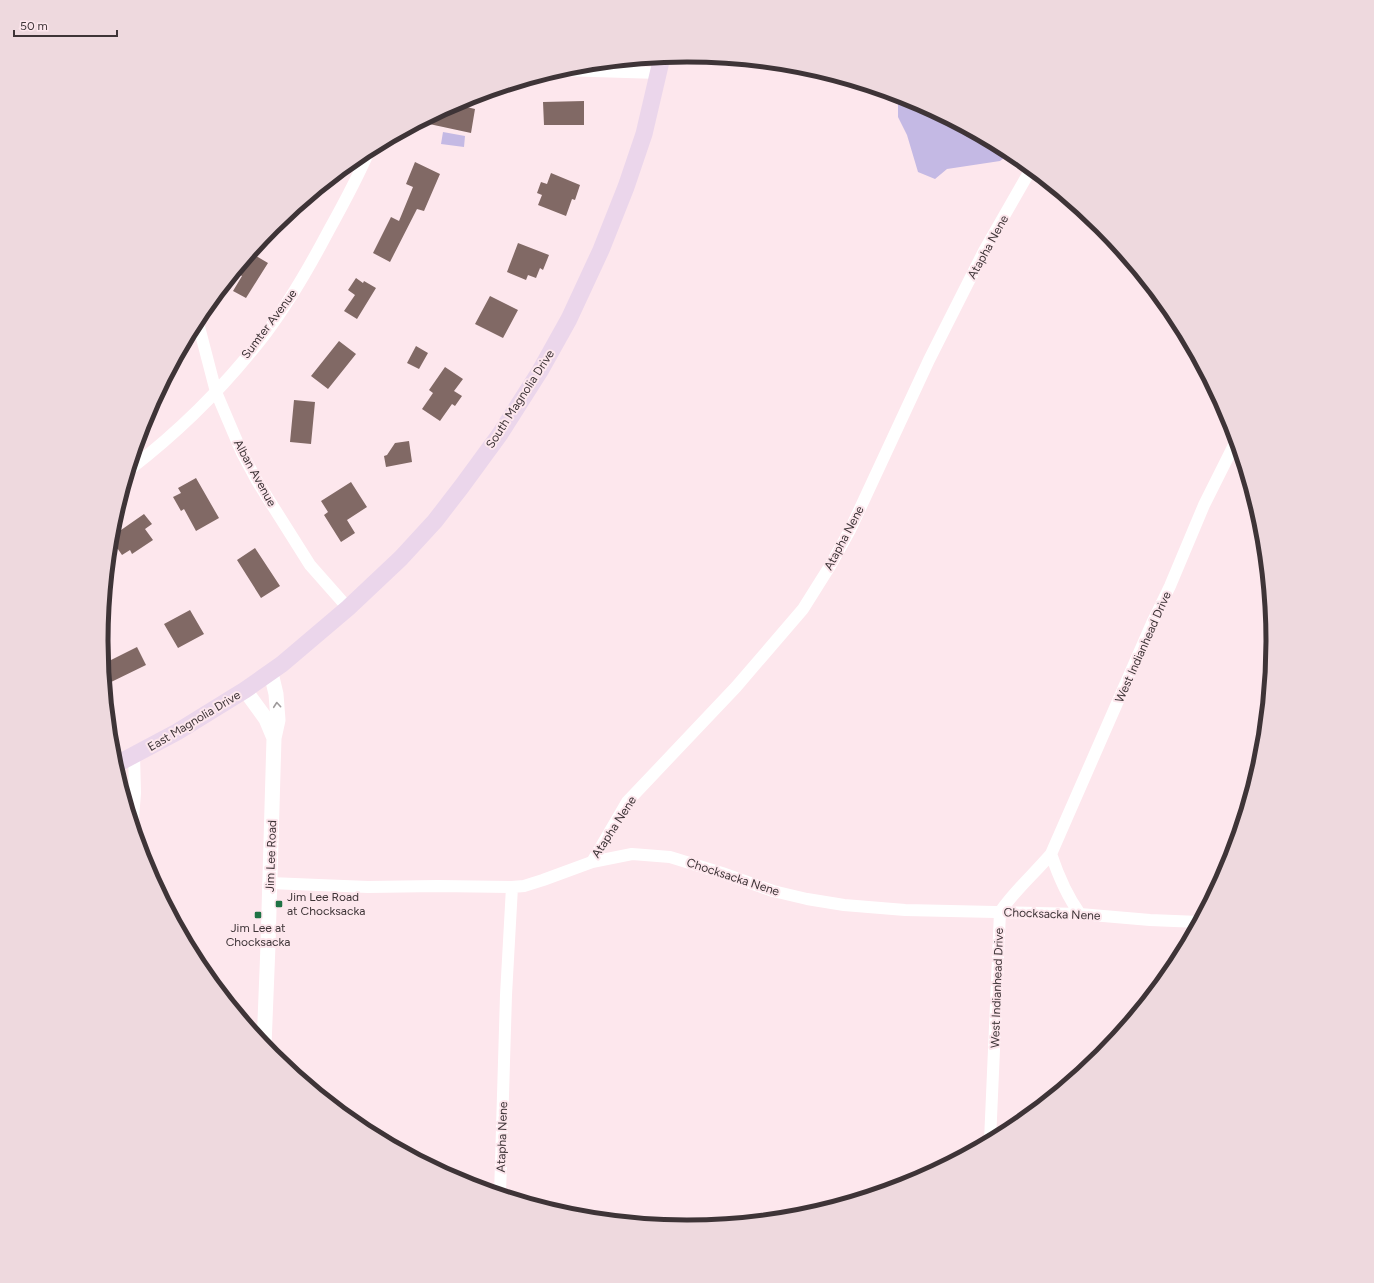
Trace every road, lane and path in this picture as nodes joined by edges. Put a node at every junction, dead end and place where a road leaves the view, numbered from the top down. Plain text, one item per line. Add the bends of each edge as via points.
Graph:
1 (661, 65) edge
2 (606, 68) edge
3 (365, 160) edge
4 (1029, 174) edge
5 (199, 329) edge
6 (216, 392) junction
7 (1233, 447) edge
8 (135, 466) edge
9 (348, 608) junction
10 (271, 673) junction
11 (245, 690) junction
12 (274, 738) junction
13 (134, 755) junction
14 (121, 762) edge
15 (133, 813) edge
16 (1051, 854) junction
17 (592, 862) junction
18 (270, 884) junction
19 (512, 887) junction
20 (1000, 912) junction
21 (1080, 914) junction
22 (1194, 922) edge
23 (264, 1038) edge
24 (990, 1135) edge
25 (500, 1190) edge

1 - 2 street
1 - 9 main road, South Magnolia Drive via 644,134 626,187 601,250 569,319 540,371 500,434 435,521 401,558
3 - 6 street, Sumter Avenue via 306,274 266,333
4 - 17 street, Atapha Nene via 984,251 929,360 850,530 803,609 736,687 627,802
5 - 6 street, Alban Avenue
6 - 8 street, Sumter Avenue via 157,449
6 - 9 street, Alban Avenue via 257,481 310,565
7 - 16 street, West Indianhead Drive via 1204,505
9 - 10 main road, South Magnolia Drive
10 - 11 main road, East Magnolia Drive
12 -> 10 street, Jim Lee Road via 278,720
11 - 12 street, Jim Lee Road via 266,719
11 - 13 main road, East Magnolia Drive
12 - 18 street, Jim Lee Road
13 - 14 main road, East Magnolia Drive
13 - 15 street
16 - 20 street, West Indianhead Drive
16 - 21 street via 1058,875
17 - 19 street, Chocksacka Nene via 524,886
17 - 20 street, Chocksacka Nene via 632,854 670,857 773,891 807,899 905,910
18 - 19 street, Chocksacka Nene
18 - 23 street, Jim Lee Road
19 - 25 street, Atapha Nene
20 - 21 street, Chocksacka Nene
20 - 24 street, West Indianhead Drive
21 - 22 street, Chocksacka Nene

